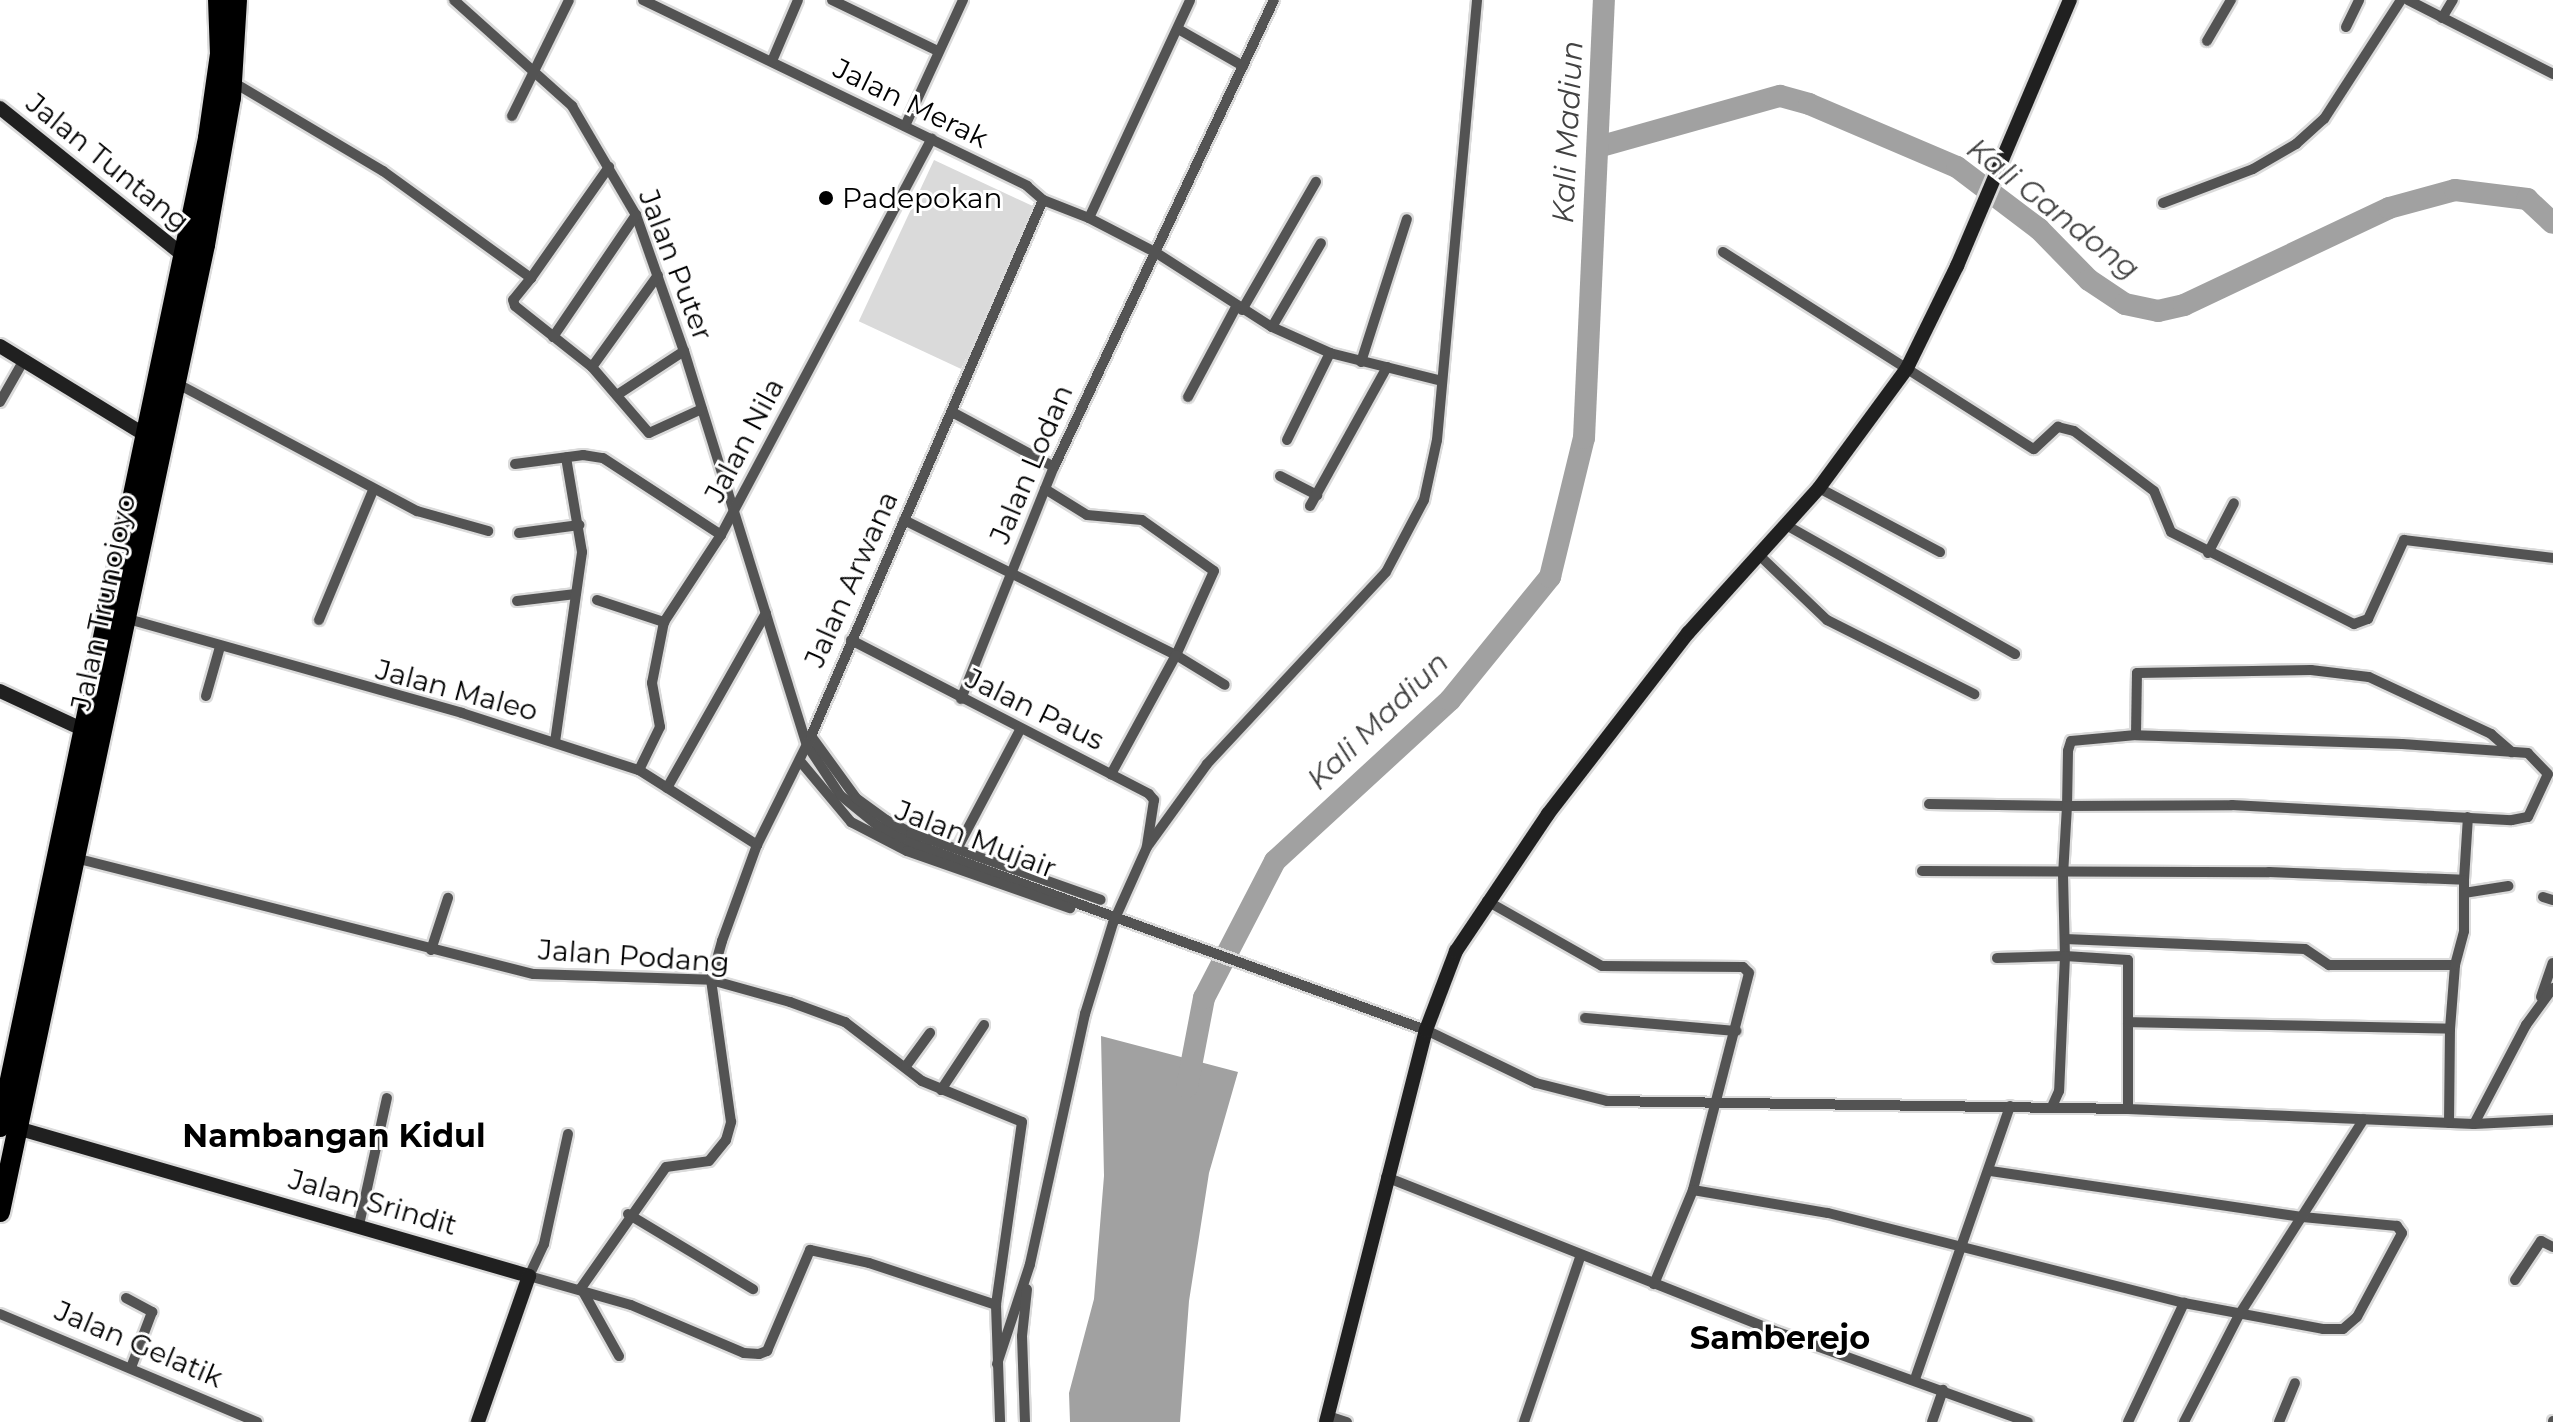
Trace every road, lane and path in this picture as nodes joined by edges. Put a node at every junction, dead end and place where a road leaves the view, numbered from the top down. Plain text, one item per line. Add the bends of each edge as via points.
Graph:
1 (218, 0) edge
2 (237, 0) edge
3 (454, 0) edge
4 (569, 0) edge
5 (643, 0) edge
6 (798, 0) edge
7 (832, 0) edge
8 (963, 0) edge
9 (1190, 0) edge
10 (1274, 0) edge
11 (1477, 0) edge
12 (2070, 0) edge
13 (2231, 0) edge
14 (2359, 0) edge
15 (2401, 0) edge
16 (2408, 0) edge
17 (2453, 0) edge
18 (2442, 18) junction
19 (2346, 27) dead end
20 (1178, 29) junction
21 (2207, 41) dead end
22 (938, 51) junction
23 (772, 61) junction
24 (1243, 66) junction
25 (535, 73) junction
26 (2553, 74) edge
27 (233, 82) junction
28 (0, 108) edge
29 (512, 116) dead end
30 (905, 126) junction
31 (932, 139) junction
32 (609, 167) junction
33 (1316, 182) dead end
34 (1043, 200) junction
35 (2163, 203) dead end
36 (636, 215) junction
37 (1089, 218) junction
38 (1407, 219) dead end
39 (1321, 243) dead end
40 (1155, 252) junction
41 (1723, 252) dead end
42 (184, 256) junction
43 (658, 275) junction
44 (531, 278) junction
45 (1239, 308) junction
46 (1272, 327) junction
47 (553, 337) junction
48 (0, 346) edge
49 (684, 351) junction
50 (174, 352) junction
51 (1330, 353) junction
52 (24, 360) junction
53 (1361, 362) junction
54 (592, 367) junction
55 (1387, 367) junction
56 (1907, 368) junction
57 (1442, 381) junction
58 (176, 383) junction
59 (617, 395) junction
60 (1188, 397) dead end
61 (0, 402) edge
62 (702, 409) junction
63 (952, 412) junction
64 (147, 436) junction
65 (1287, 440) dead end
66 (566, 457) junction
67 (515, 464) dead end
68 (1054, 467) junction
69 (1280, 476) dead end
70 (1819, 488) junction
71 (1045, 489) junction
72 (373, 490) junction
73 (1317, 495) junction
74 (2234, 503) dead end
75 (1310, 506) dead end
76 (733, 511) junction
77 (904, 520) junction
78 (579, 525) junction
79 (1786, 525) junction
80 (488, 531) dead end
81 (519, 533) dead end
82 (721, 535) junction
83 (1940, 552) dead end
84 (2208, 553) junction
85 (1760, 556) junction
86 (2553, 558) edge
87 (1011, 571) junction
88 (576, 594) junction
89 (597, 600) dead end
90 (517, 601) dead end
91 (766, 613) junction
92 (128, 619) junction
93 (319, 620) dead end
94 (664, 622) junction
95 (851, 640) junction
96 (220, 647) junction
97 (2015, 654) dead end
98 (1176, 655) junction
99 (1225, 685) dead end
100 (0, 691) edge
101 (1974, 694) dead end
102 (206, 696) dead end
103 (961, 699) junction
104 (1020, 730) junction
105 (86, 731) junction
106 (2136, 735) junction
107 (809, 740) junction
108 (555, 742) junction
109 (2512, 752) junction
110 (800, 761) junction
111 (639, 770) junction
112 (1111, 774) junction
113 (667, 788) junction
114 (1929, 804) dead end
115 (2067, 806) junction
116 (2468, 817) junction
117 (757, 845) junction
118 (1147, 847) junction
119 (957, 849) junction
120 (75, 858) junction
121 (1922, 871) dead end
122 (2063, 875) junction
123 (2464, 880) junction
124 (2508, 886) dead end
125 (2464, 893) junction
126 (448, 898) dead end
127 (1101, 900) dead end
128 (1487, 901) junction
129 (1094, 917) dead end
130 (1117, 919) junction
131 (2065, 939) junction
132 (431, 950) junction
133 (2065, 956) junction
134 (1997, 958) dead end
135 (2553, 963) edge
136 (2455, 965) junction
137 (711, 980) junction
138 (2553, 988) edge
139 (2538, 1006) junction
140 (1585, 1018) dead end
141 (2128, 1022) junction
142 (984, 1025) dead end
143 (2450, 1029) junction
144 (1426, 1030) junction
145 (1736, 1031) junction
146 (930, 1033) dead end
147 (906, 1066) junction
148 (941, 1090) junction
149 (387, 1098) dead end
150 (1719, 1102) junction
151 (2010, 1106) junction
152 (2052, 1107) junction
153 (2128, 1109) junction
154 (2364, 1119) junction
155 (2553, 1120) edge
156 (2449, 1123) junction
157 (2474, 1124) junction
158 (4, 1127) edge
159 (568, 1134) dead end
160 (1990, 1171) junction
161 (1386, 1177) junction
162 (1693, 1190) junction
163 (0, 1212) edge
164 (628, 1214) junction
165 (2302, 1217) junction
166 (359, 1225) junction
167 (1963, 1243) junction
168 (2553, 1247) edge
169 (1581, 1255) junction
170 (1030, 1264) junction
171 (529, 1276) junction
172 (2515, 1280) dead end
173 (1654, 1284) junction
174 (581, 1288) junction
175 (753, 1289) dead end
176 (126, 1298) dead end
177 (2184, 1303) junction
178 (996, 1305) junction
179 (0, 1314) edge
180 (2239, 1315) junction
181 (619, 1356) dead end
182 (997, 1364) junction
183 (132, 1365) junction
184 (1915, 1379) junction
185 (2295, 1383) dead end
186 (1943, 1390) junction
187 (1327, 1419) edge
188 (257, 1422) edge
189 (478, 1422) edge
190 (1000, 1422) edge
191 (1025, 1422) edge
192 (1347, 1422) edge
193 (1524, 1422) edge
194 (1932, 1422) edge
195 (2026, 1422) edge
196 (2128, 1422) edge
197 (2184, 1422) edge
198 (2279, 1422) edge

1 - 42 highway, Jalan Trunojoyo via 215,94
2 - 27 highway, Jalan Trunojoyo
3 - 25 street, Jalan Puter
4 - 25 street
5 - 23 street, Jalan Merak
6 - 23 street
7 - 22 street
8 - 22 street
9 - 20 street
10 - 24 street, Jalan Lodan
11 - 57 street
12 - 56 main road via 2006,155
13 - 21 street
14 - 19 street
15 - 35 street via 2324,119 2296,144 2253,169
16 - 18 street
17 - 18 street
18 - 26 street
20 - 24 street
20 - 37 street
22 - 30 street
23 - 30 street, Jalan Merak
24 - 40 street, Jalan Lodan
25 - 29 street
25 - 32 street, Jalan Puter via 572,106
27 - 44 street via 383,171
27 - 50 highway, Jalan Trunojoyo
28 - 42 main road, Jalan Tuntang
30 - 31 street, Jalan Merak
31 - 34 street, Jalan Merak via 1027,186
31 - 76 street, Jalan Nila
32 - 36 street, Jalan Puter
32 - 44 street
33 - 45 street
34 - 37 street, Jalan Merak
34 - 63 street, Jalan Arwana
36 - 43 street, Jalan Puter
36 - 47 street
37 - 40 street, Jalan Merak
38 - 53 street
39 - 46 street
40 - 45 street, Jalan Merak
40 - 68 street, Jalan Lodan
41 - 56 street
42 - 50 highway, Jalan Trunojoyo
43 - 49 street, Jalan Puter
43 - 54 street
44 - 47 street via 514,303
45 - 46 street, Jalan Merak
45 - 60 street
46 - 51 street, Jalan Merak
47 - 54 street
48 - 52 main road
49 - 59 street
49 - 62 street, Jalan Puter
50 - 58 highway, Jalan Trunojoyo
50 - 64 highway, Jalan Trunojoyo
51 - 53 street, Jalan Merak
51 - 65 street
52 - 61 street
52 - 64 main road
53 - 55 street, Jalan Merak
54 - 59 street
55 - 57 street, Jalan Merak
55 - 73 street
56 - 70 main road
56 - 84 street via 2034,449 2058,427 2074,431 2154,491 2171,532
57 - 118 street via 1424,500 1404,545 1360,604 1207,764
58 - 72 street
58 - 92 highway, Jalan Trunojoyo
59 - 62 street via 651,434
62 - 76 street, Jalan Puter
63 - 68 street
63 - 77 street, Jalan Arwana
64 - 105 highway, Jalan Trunojoyo
66 - 67 street
66 - 78 street
66 - 82 street via 603,458
68 - 71 street, Jalan Lodan
69 - 73 street
70 - 79 main road
70 - 83 street
71 - 87 street, Jalan Lodan
71 - 98 street via 1087,515 1142,520 1214,571
72 - 80 street via 417,511
72 - 93 street
73 - 75 street
74 - 84 street
76 - 82 street, Jalan Nila
76 - 91 street, Jalan Mujair
77 - 87 street
77 - 95 street, Jalan Arwana
78 - 81 street
78 - 88 street via 582,552
79 - 85 main road
79 - 97 street
82 - 94 street, Jalan Nila
84 - 86 street via 2354,624 2368,619 2404,540
85 - 101 street via 1827,620
85 - 128 main road via 1688,633
87 - 98 street
87 - 103 street, Jalan Lodan
88 - 90 street
88 - 108 street
89 - 94 street
91 - 107 street, Jalan Mujair
91 - 113 street
92 - 96 street, Jalan Maleo
92 - 120 highway, Jalan Trunojoyo
94 - 111 street, Jalan Nila via 652,675 660,727
95 - 103 street, Jalan Paus
95 - 107 street, Jalan Arwana
96 - 102 street
96 - 108 street, Jalan Maleo
98 - 99 street
98 - 112 street
100 - 105 main road
103 - 104 street, Jalan Paus
104 - 112 street, Jalan Paus
104 - 119 street
105 - 158 highway, Jalan Trunojoyo
106 - 109 street
106 - 109 street via 2137,673 2311,670 2360,673 2491,734
106 - 115 street via 2071,741
107 - 110 street, Jalan Arwana
107 - 119 street via 871,810 911,833
107 - 130 street, Jalan Mujair via 840,795 878,826
108 - 111 street, Jalan Maleo
109 - 116 street via 2528,753 2548,774 2540,800 2528,817
110 - 117 street, Jalan Arwana
110 - 129 street via 838,812 874,834
111 - 113 street, Jalan Maleo
112 - 118 street, Jalan Paus via 1154,800
113 - 117 street, Jalan Maleo
114 - 115 street
115 - 116 street via 2232,805
115 - 122 street
116 - 123 street
117 - 137 street, Jalan Arwana
118 - 130 street
119 - 127 street
120 - 132 street, Jalan Podang
120 - 158 highway, Jalan Trunojoyo
121 - 122 street
122 - 123 street via 2269,872
122 - 131 street
123 - 125 street
124 - 125 street
125 - 136 street via 2464,931
126 - 132 street
128 - 144 main road via 1438,988
128 - 145 street via 1602,966 1746,968
130 - 144 street, Jalan Mujair
130 - 170 street via 1063,1094
131 - 133 street
131 - 136 street via 2299,948 2329,965
132 - 137 street, Jalan Podang via 534,974
133 - 134 street
133 - 141 street via 2128,960
133 - 152 street via 2059,1091
135 - 139 street
136 - 143 street
137 - 147 street, Jalan Podang via 845,1022
137 - 164 street via 731,1122 720,1152 709,1161 664,1169
138 - 139 street
139 - 157 street
140 - 145 street
141 - 143 street
141 - 153 street
142 - 148 street
143 - 156 street
144 - 150 street, Jalan Mujair via 1560,1091 1607,1101
144 - 161 main road
145 - 150 street
146 - 147 street
147 - 148 street, Jalan Podang
148 - 178 street, Jalan Podang via 1025,1124
149 - 166 street
150 - 151 street, Jalan Mujair
150 - 162 street
151 - 152 street, Jalan Mujair
151 - 160 street
152 - 153 street, Jalan Mujair
153 - 154 street, Jalan Mujair
154 - 156 street, Jalan Mujair
154 - 165 street
155 - 157 street, Jalan Mujair
156 - 157 street, Jalan Mujair
158 - 163 highway, Jalan Trunojoyo
158 - 166 main road, Jalan Srindit
159 - 171 street via 544,1244
160 - 165 street
160 - 167 street
161 - 169 street
161 - 187 main road
162 - 167 street
162 - 173 street
164 - 174 street
164 - 175 street
165 - 180 street
165 - 180 street via 2397,1226 2402,1233 2357,1317 2343,1329
166 - 171 main road, Jalan Srindit
167 - 177 street
167 - 184 street
168 - 172 street via 2541,1241
169 - 173 street
169 - 193 street
170 - 182 street
170 - 191 street via 1022,1336
171 - 174 street
171 - 189 main road
173 - 184 street
174 - 178 street via 759,1354 767,1351 810,1250 869,1263
174 - 181 street
176 - 183 street via 152,1312
177 - 180 street
177 - 196 street
178 - 182 street
179 - 183 street, Jalan Gelatik
180 - 197 street
182 - 190 street
183 - 188 street, Jalan Gelatik
184 - 186 street
185 - 198 street
186 - 194 street
186 - 195 street
187 - 192 street

